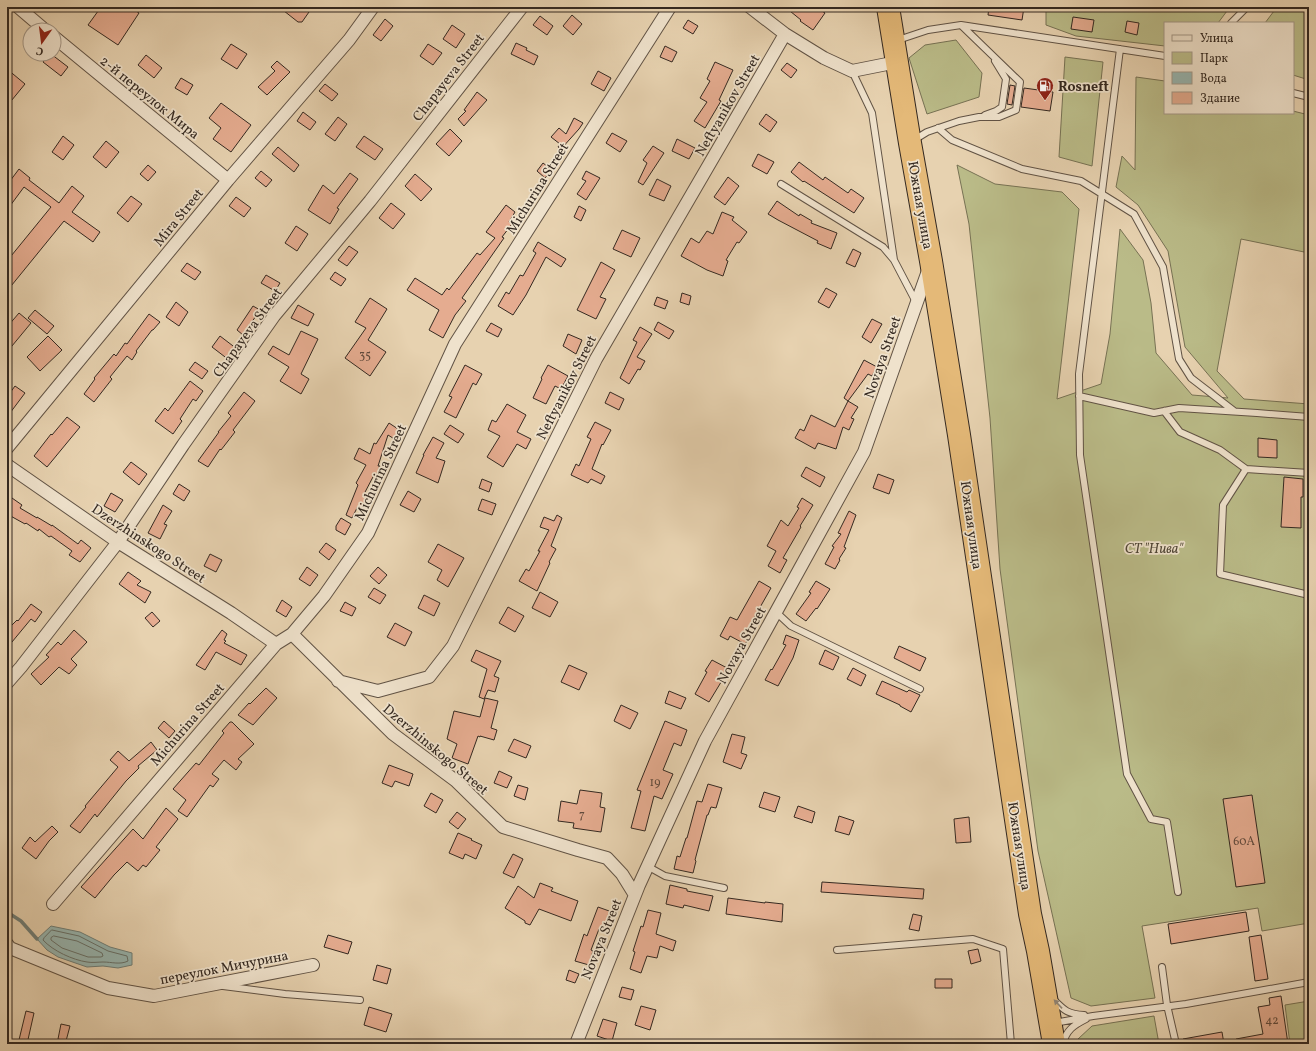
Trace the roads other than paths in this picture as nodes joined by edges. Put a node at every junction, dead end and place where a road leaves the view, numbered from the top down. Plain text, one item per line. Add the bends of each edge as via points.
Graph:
1 (18, 7) edge
2 (373, 7) edge
3 (522, 7) edge
4 (670, 7) edge
5 (750, 7) edge
6 (888, 7) edge
7 (1247, 7) edge
8 (36, 22) edge
9 (1232, 22) edge
10 (961, 25) junction
11 (785, 34) junction
12 (62, 44) edge
13 (1120, 49) junction
14 (896, 52) junction
15 (990, 53) junction
16 (1164, 56) edge
17 (852, 71) junction
18 (1294, 93) edge
19 (1309, 97) edge
20 (979, 117) junction
21 (938, 128) junction
22 (910, 143) junction
23 (228, 180) junction
24 (780, 184) dead end
25 (1102, 193) junction
26 (894, 260) junction
27 (931, 261) junction
28 (916, 304) junction
29 (1079, 396) junction
30 (1164, 411) junction
31 (1234, 411) junction
32 (1309, 417) edge
33 (7, 448) edge
34 (7, 465) edge
35 (1246, 469) junction
36 (1309, 473) edge
37 (118, 542) junction
38 (1309, 595) edge
39 (777, 613) junction
40 (292, 634) junction
41 (276, 644) junction
42 (338, 681) junction
43 (7, 683) edge
44 (920, 689) dead end
45 (648, 866) junction
46 (724, 888) dead end
47 (1178, 892) dead end
48 (635, 895) junction
49 (53, 904) dead end
50 (1030, 914) junction
51 (7, 944) edge
52 (837, 950) dead end
53 (313, 965) dead end
54 (1162, 967) dead end
55 (1309, 982) edge
56 (211, 985) junction
57 (360, 1000) dead end
58 (1167, 1006) junction
59 (1093, 1016) junction
60 (1052, 1034) edge
61 (576, 1044) edge
62 (1011, 1044) edge
63 (1063, 1044) edge
64 (1176, 1044) edge

1 - 8 street
2 - 23 street, Mira Street via 349,40
3 - 37 street, Chapayeva Street via 370,201 274,316
4 - 40 street, Michurina Street via 456,344 368,533 324,596
5 - 11 street
6 - 14 highway, Южная улица
7 - 9 lane
10 - 13 lane
10 - 14 lane via 928,30
10 - 15 lane
11 - 17 street via 824,58
11 - 42 street, Neftyanikov Street via 596,359 453,646 429,676 378,691
12 - 23 street, 2-й переулок Мира
13 - 16 lane
13 - 25 lane
14 - 17 street
14 - 22 highway, Южная улица
15 - 20 lane via 1006,79 1002,107 996,112
15 - 20 lane via 1020,82 1016,110 999,117
17 - 26 lane via 872,113
18 - 19 lane
20 - 21 lane
21 - 22 lane via 926,132
21 - 25 lane via 952,140 1022,169 1081,181
22 - 27 highway, Южная улица
23 - 33 street, Mira Street
24 - 26 lane via 883,247
25 - 29 lane via 1079,374
25 - 31 lane via 1134,214 1163,267 1179,359 1191,378
26 - 28 lane
27 - 28 street, Novaya Street
27 - 50 highway, Южная улица
28 - 39 street, Novaya Street via 864,452
29 - 30 lane via 1154,413
29 - 47 lane via 1080,455 1127,774 1151,819 1167,822
30 - 31 lane via 1179,408
30 - 35 lane via 1180,432 1220,450
31 - 32 lane
34 - 37 street, Dzerzhinskogo Street
35 - 36 lane
35 - 38 lane via 1223,505 1220,574
37 - 41 street, Dzerzhinskogo Street
37 - 43 street, Chapayeva Street
39 - 44 lane via 791,626
39 - 45 street, Novaya Street via 706,741
40 - 41 street, Michurina Street
40 - 42 street, Dzerzhinskogo Street
41 - 49 street, Michurina Street
42 - 48 street, Dzerzhinskogo Street via 393,734 456,781 502,827 607,858 622,874
45 - 46 lane via 665,876
45 - 48 street, Novaya Street
48 - 61 street, Novaya Street
59 -> 50 lane via 1072,1015 1052,998
50 - 60 highway, Южная улица
51 - 56 street, переулок Мичурина via 10,948 108,988 154,996
52 - 62 lane via 973,939 1003,949
53 - 56 street, переулок Мичурина
54 - 58 lane
55 - 58 lane
56 - 57 lane
58 - 59 lane
58 - 64 lane
59 - 60 lane
59 - 63 lane via 1073,1026 1064,1038

